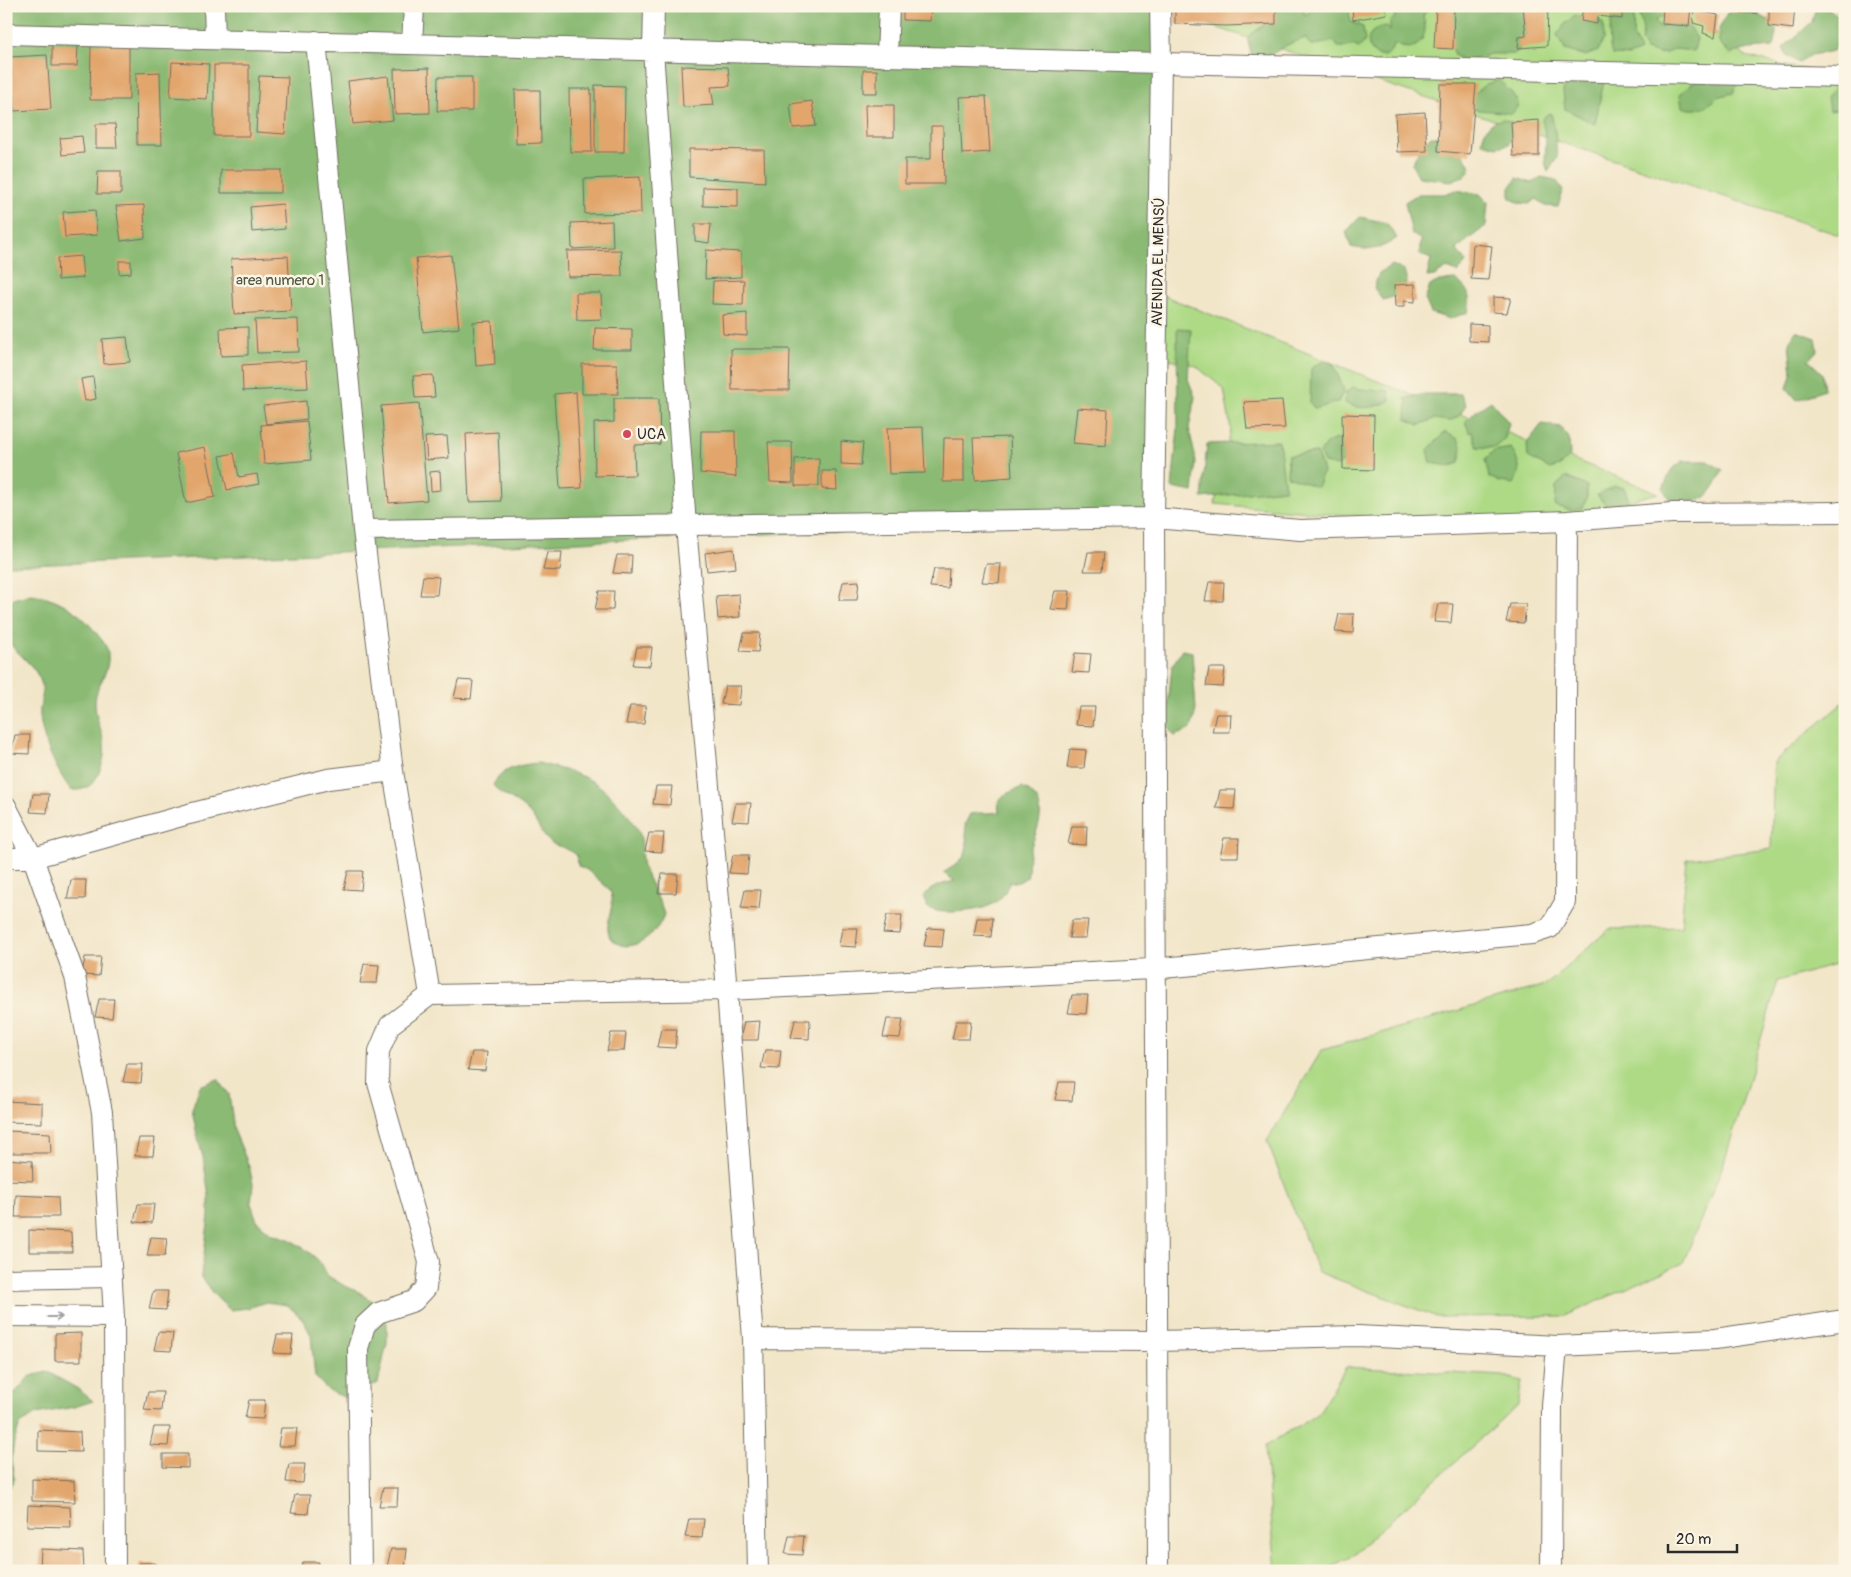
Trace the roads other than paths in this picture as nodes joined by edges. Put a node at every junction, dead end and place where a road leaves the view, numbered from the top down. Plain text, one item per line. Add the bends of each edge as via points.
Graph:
1 (214, 6) edge
2 (414, 6) edge
3 (654, 6) edge
4 (889, 6) edge
5 (1160, 6) edge
6 (6, 34) edge
7 (215, 39) junction
8 (316, 41) junction
9 (412, 44) junction
10 (653, 50) junction
11 (887, 56) junction
12 (1161, 63) junction
13 (1845, 77) edge
14 (1845, 512) edge
15 (1154, 518) junction
16 (1567, 521) junction
17 (686, 526) junction
18 (363, 530) junction
19 (393, 771) junction
20 (6, 806) edge
21 (6, 858) edge
22 (34, 858) junction
23 (1156, 969) junction
24 (726, 990) junction
25 (430, 995) junction
26 (112, 1277) junction
27 (6, 1279) edge
28 (6, 1316) edge
29 (114, 1317) junction
30 (1845, 1320) edge
31 (753, 1339) junction
32 (1158, 1342) junction
33 (1557, 1346) junction
34 (115, 1571) edge
35 (361, 1571) edge
36 (758, 1571) edge
37 (1158, 1571) edge
38 (1551, 1571) edge

1 - 7 street
2 - 9 street
3 - 10 street
4 - 11 street
5 - 12 street, AVENIDA EL MENSÚ
6 - 7 street
7 - 8 street
8 - 9 street
8 - 18 street
9 - 10 street
10 - 11 street
10 - 17 street
11 - 12 street
12 - 13 street
12 - 15 street, AVENIDA EL MENSÚ
14 - 16 street via 1672,512
15 - 16 street via 1300,530
15 - 17 street
15 - 23 street, AVENIDA EL MENSÚ
16 - 23 street via 1565,902 1550,928 1532,934
17 - 18 street
17 - 24 street
18 - 19 street
19 - 22 street via 328,779
19 - 25 street
20 - 22 street
21 - 22 street
22 - 26 street via 75,977 102,1112
23 - 24 street
23 - 32 street, AVENIDA EL MENSÚ
24 - 25 street
24 - 31 street
25 - 35 street via 390,1025 379,1051 378,1083 429,1262 426,1288 414,1301 378,1313 364,1325 358,1348
26 - 27 street
26 - 29 street
28 -> 29 street
29 - 34 street
30 - 33 street via 1715,1339
31 - 32 street
31 - 36 street
32 - 33 street via 1358,1336
32 - 37 street, AVENIDA EL MENSÚ
33 - 38 street via 1552,1406

